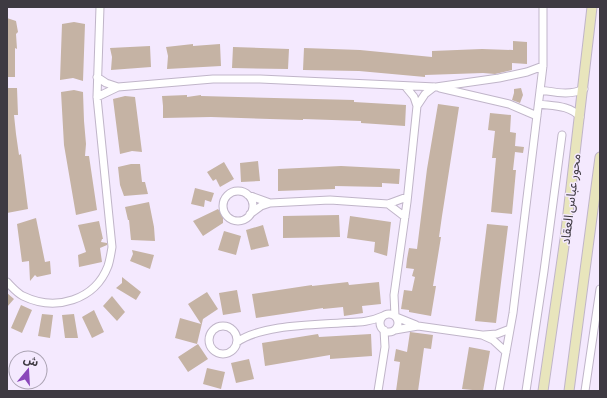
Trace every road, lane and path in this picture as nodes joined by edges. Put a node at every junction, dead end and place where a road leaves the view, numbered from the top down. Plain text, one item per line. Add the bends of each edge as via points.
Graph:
1 (100, 7) edge
2 (543, 7) edge
3 (592, 7) edge
4 (543, 66) junction
5 (96, 77) junction
6 (405, 86) junction
7 (118, 87) junction
8 (435, 87) junction
9 (584, 89) junction
10 (540, 90) junction
11 (96, 97) junction
12 (539, 104) junction
13 (417, 106) junction
14 (537, 116) junction
15 (580, 117) junction
16 (562, 135) dead end
17 (600, 156) edge
18 (248, 195) junction
19 (407, 196) junction
20 (270, 203) junction
21 (388, 204) junction
22 (250, 214) junction
23 (405, 217) junction
24 (7, 282) edge
25 (600, 289) edge
26 (394, 295) junction
27 (383, 316) junction
28 (395, 316) junction
29 (366, 322) junction
30 (418, 326) junction
31 (233, 329) junction
32 (510, 329) junction
33 (383, 330) junction
34 (394, 330) junction
35 (255, 333) junction
36 (482, 335) junction
37 (237, 342) junction
38 (385, 346) junction
39 (506, 352) junction
40 (378, 391) edge
41 (499, 391) edge
42 (526, 391) edge
43 (543, 391) edge
44 (568, 391) edge
45 (585, 391) edge

1 - 5 street
2 - 4 street
3 - 9 main road, محور عباس العقاد
4 - 8 street via 499,78
4 - 10 street
5 - 7 street
5 - 11 street
6 - 7 street via 236,78
6 - 8 street
6 - 13 street via 414,97
7 - 11 street
8 - 13 street via 425,94
8 - 14 street via 509,104
9 - 10 street via 570,94
9 - 15 main road, محور عباس العقاد
10 - 12 street
11 - 24 street via 112,247 108,265 98,283 82,296 62,303 42,303 22,295
12 - 14 street
12 - 15 street via 571,109
13 - 19 street
14 - 32 street
15 - 43 main road, محور عباس العقاد
16 - 42 street
17 - 44 main road, محور عباس العقاد
18 - 20 street
18 - 22 street via 253,205
18 - 22 street via 233,192 226,197 223,206 226,215 234,220 243,219
19 - 21 street
19 - 23 street
20 - 21 street via 330,200
20 - 22 street via 260,206
21 - 23 street
23 - 26 street
25 - 45 street
26 - 27 street
26 - 28 street
27 - 28 street
27 - 29 street
27 - 33 street via 380,323
28 - 30 street
28 - 34 street via 398,324
29 - 33 street
29 - 35 street via 299,326
30 - 34 street
30 - 36 street
31 - 35 street
31 - 37 street
31 - 37 street via 225,325 216,327 209,333 208,342 212,350 221,354 233,350
32 - 36 street via 497,334
32 - 39 street
33 - 34 street
33 - 38 street
34 - 38 street
35 - 37 street
36 - 39 street via 493,340
38 - 40 street
39 - 41 street

